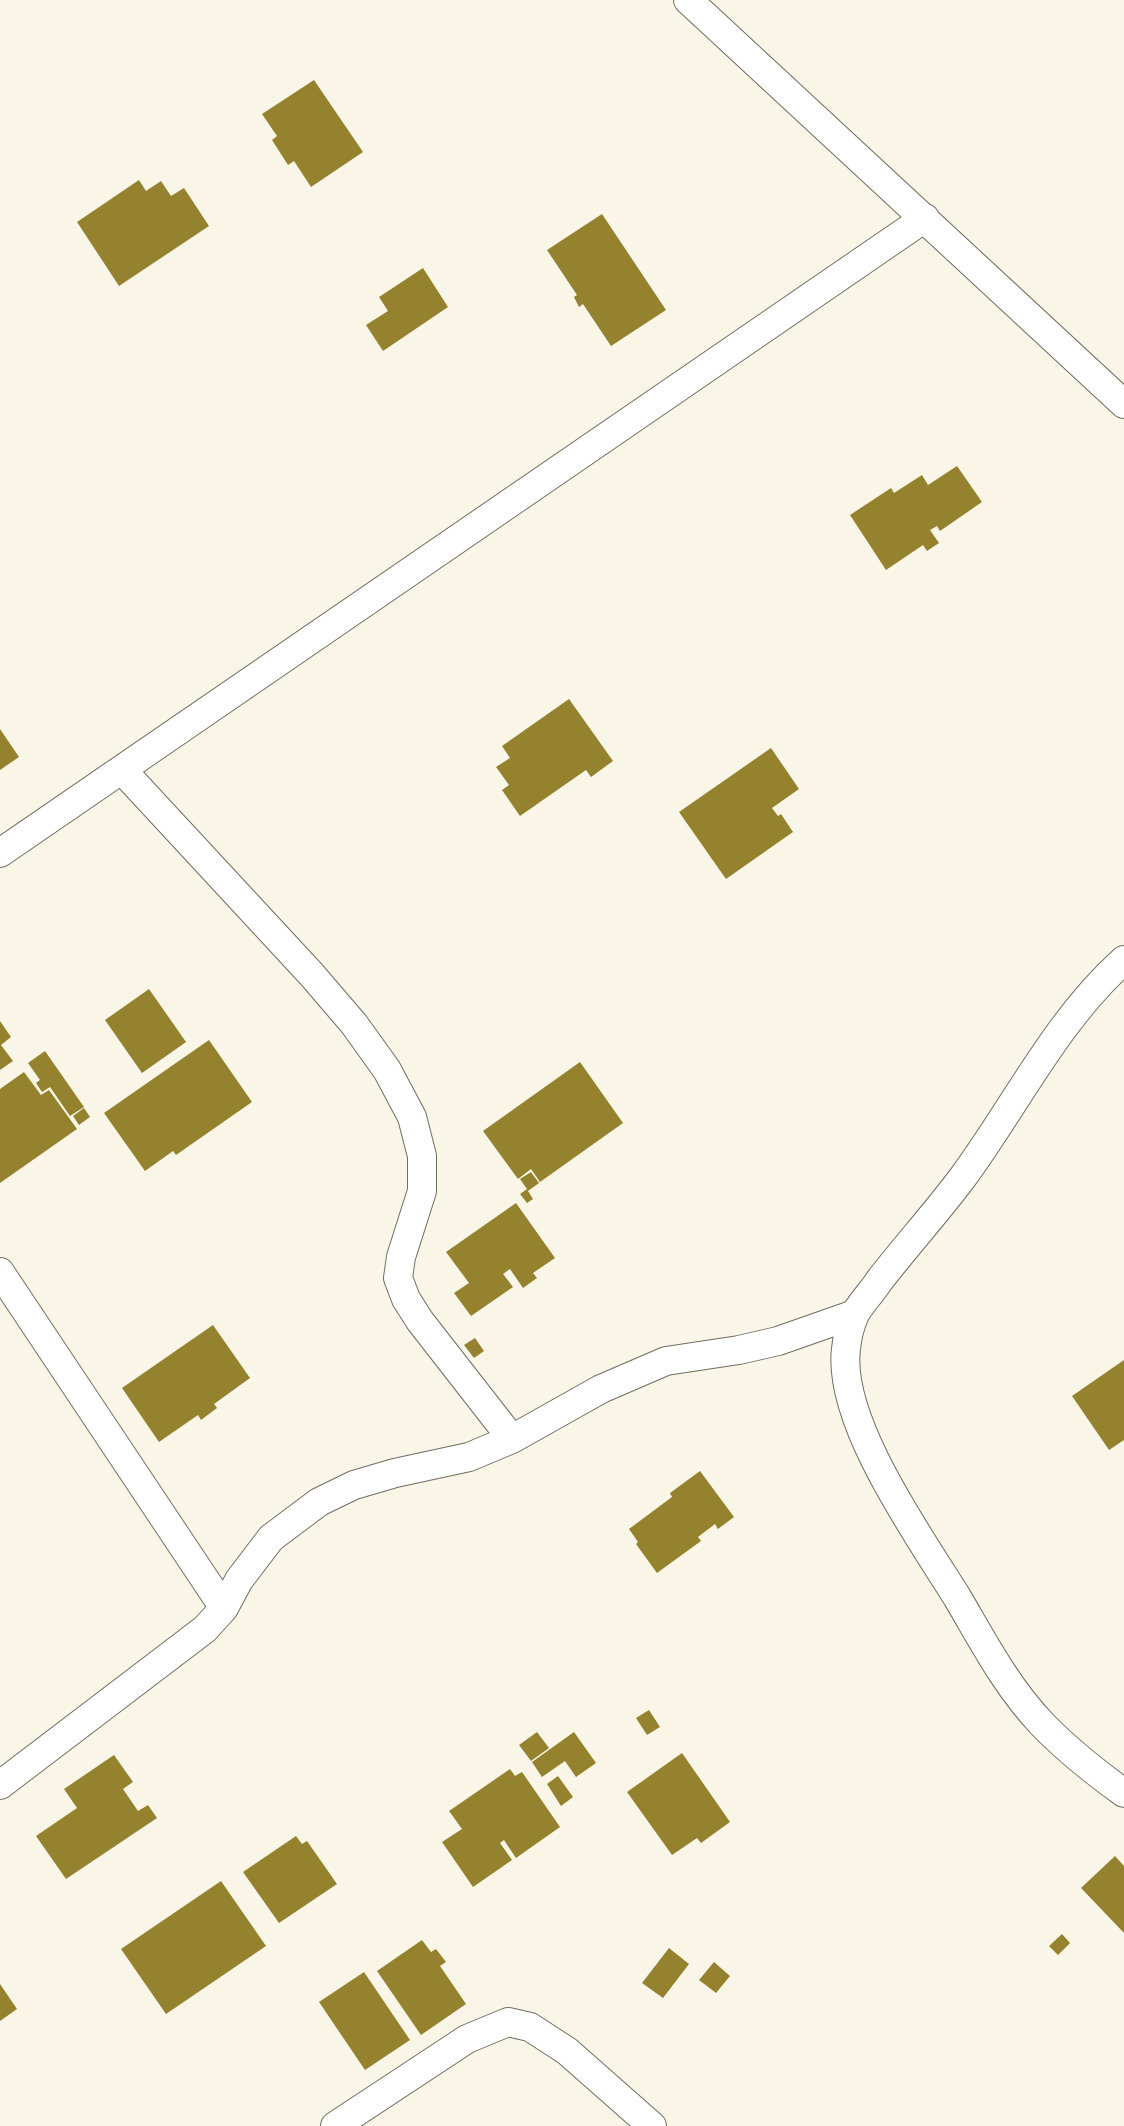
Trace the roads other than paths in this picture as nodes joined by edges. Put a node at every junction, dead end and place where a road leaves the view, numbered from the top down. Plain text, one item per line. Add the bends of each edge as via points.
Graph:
1 (688, 0) edge
2 (925, 218) junction
3 (1124, 404) edge
4 (122, 771) junction
5 (0, 853) edge
6 (1124, 960) edge
7 (0, 1272) edge
8 (855, 1314) junction
9 (512, 1439) junction
10 (224, 1608) junction
11 (0, 1785) edge
12 (1124, 1793) edge
13 (334, 2126) edge
14 (652, 2126) edge

1 - 2 street
2 - 3 street
2 - 4 street
4 - 5 street
4 - 9 street via 312,975 354,1024 386,1070 412,1116 422,1156 422,1191 401,1257 398,1278 420,1322
6 - 8 street via 1057,1037 962,1178
7 - 10 street
8 - 9 street via 778,1341 666,1362 601,1389
8 - 12 street via 846,1346 844,1369 871,1453 1004,1679 1042,1724 1076,1756
9 - 10 street via 469,1457 354,1485 319,1502 271,1538 238,1580
10 - 11 street via 205,1629
13 - 14 street via 461,2042 508,2022 530,2027 567,2051

